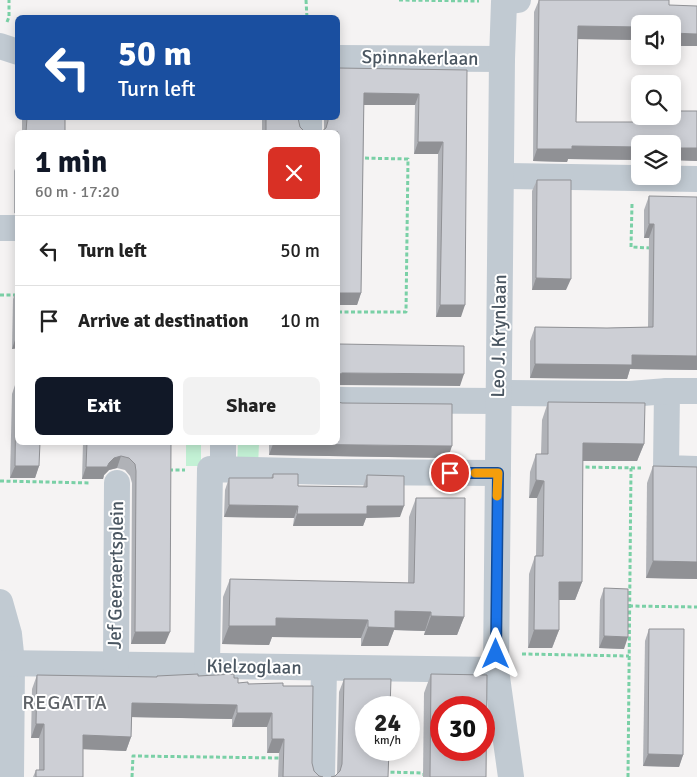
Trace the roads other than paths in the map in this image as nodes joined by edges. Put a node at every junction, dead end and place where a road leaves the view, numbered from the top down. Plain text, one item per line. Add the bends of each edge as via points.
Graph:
1 (511, 1) edge
2 (0, 46) edge
3 (15, 51) edge
4 (340, 58) edge
5 (502, 59) junction
6 (501, 176) junction
7 (697, 179) edge
8 (0, 228) edge
9 (15, 228) edge
10 (668, 391) junction
11 (697, 391) edge
12 (498, 397) junction
13 (340, 400) edge
14 (222, 445) edge
15 (697, 469) edge
16 (498, 473) junction
17 (207, 474) junction
18 (118, 483) road end
19 (0, 602) edge
20 (496, 662) junction
21 (6, 663) edge
22 (116, 665) junction
23 (207, 666) junction
24 (324, 668) junction
25 (11, 777) edge
26 (322, 777) edge
27 (512, 777) edge

1 - 5 street, Leo J. Krynlaan
2 - 3 street
4 - 5 street, Spinnakerlaan
5 - 6 street, Leo J. Krynlaan
6 - 7 street
6 - 12 street, Leo J. Krynlaan
8 - 9 street
10 - 11 street
10 - 12 street
10 - 15 street via 666,468
12 - 13 street
12 - 16 street, Leo J. Krynlaan
14 - 17 street
16 - 17 street
16 - 20 street, Leo J. Krynlaan
17 - 23 street
18 - 22 street, Jef Geeraertsplein
19 - 21 street via 9,634
20 - 24 street, Kielzoglaan
20 - 27 street, Leo J. Krynlaan
21 - 22 street, Kielzoglaan
21 - 25 street
22 - 23 street, Kielzoglaan
23 - 24 street, Kielzoglaan
24 - 26 street

